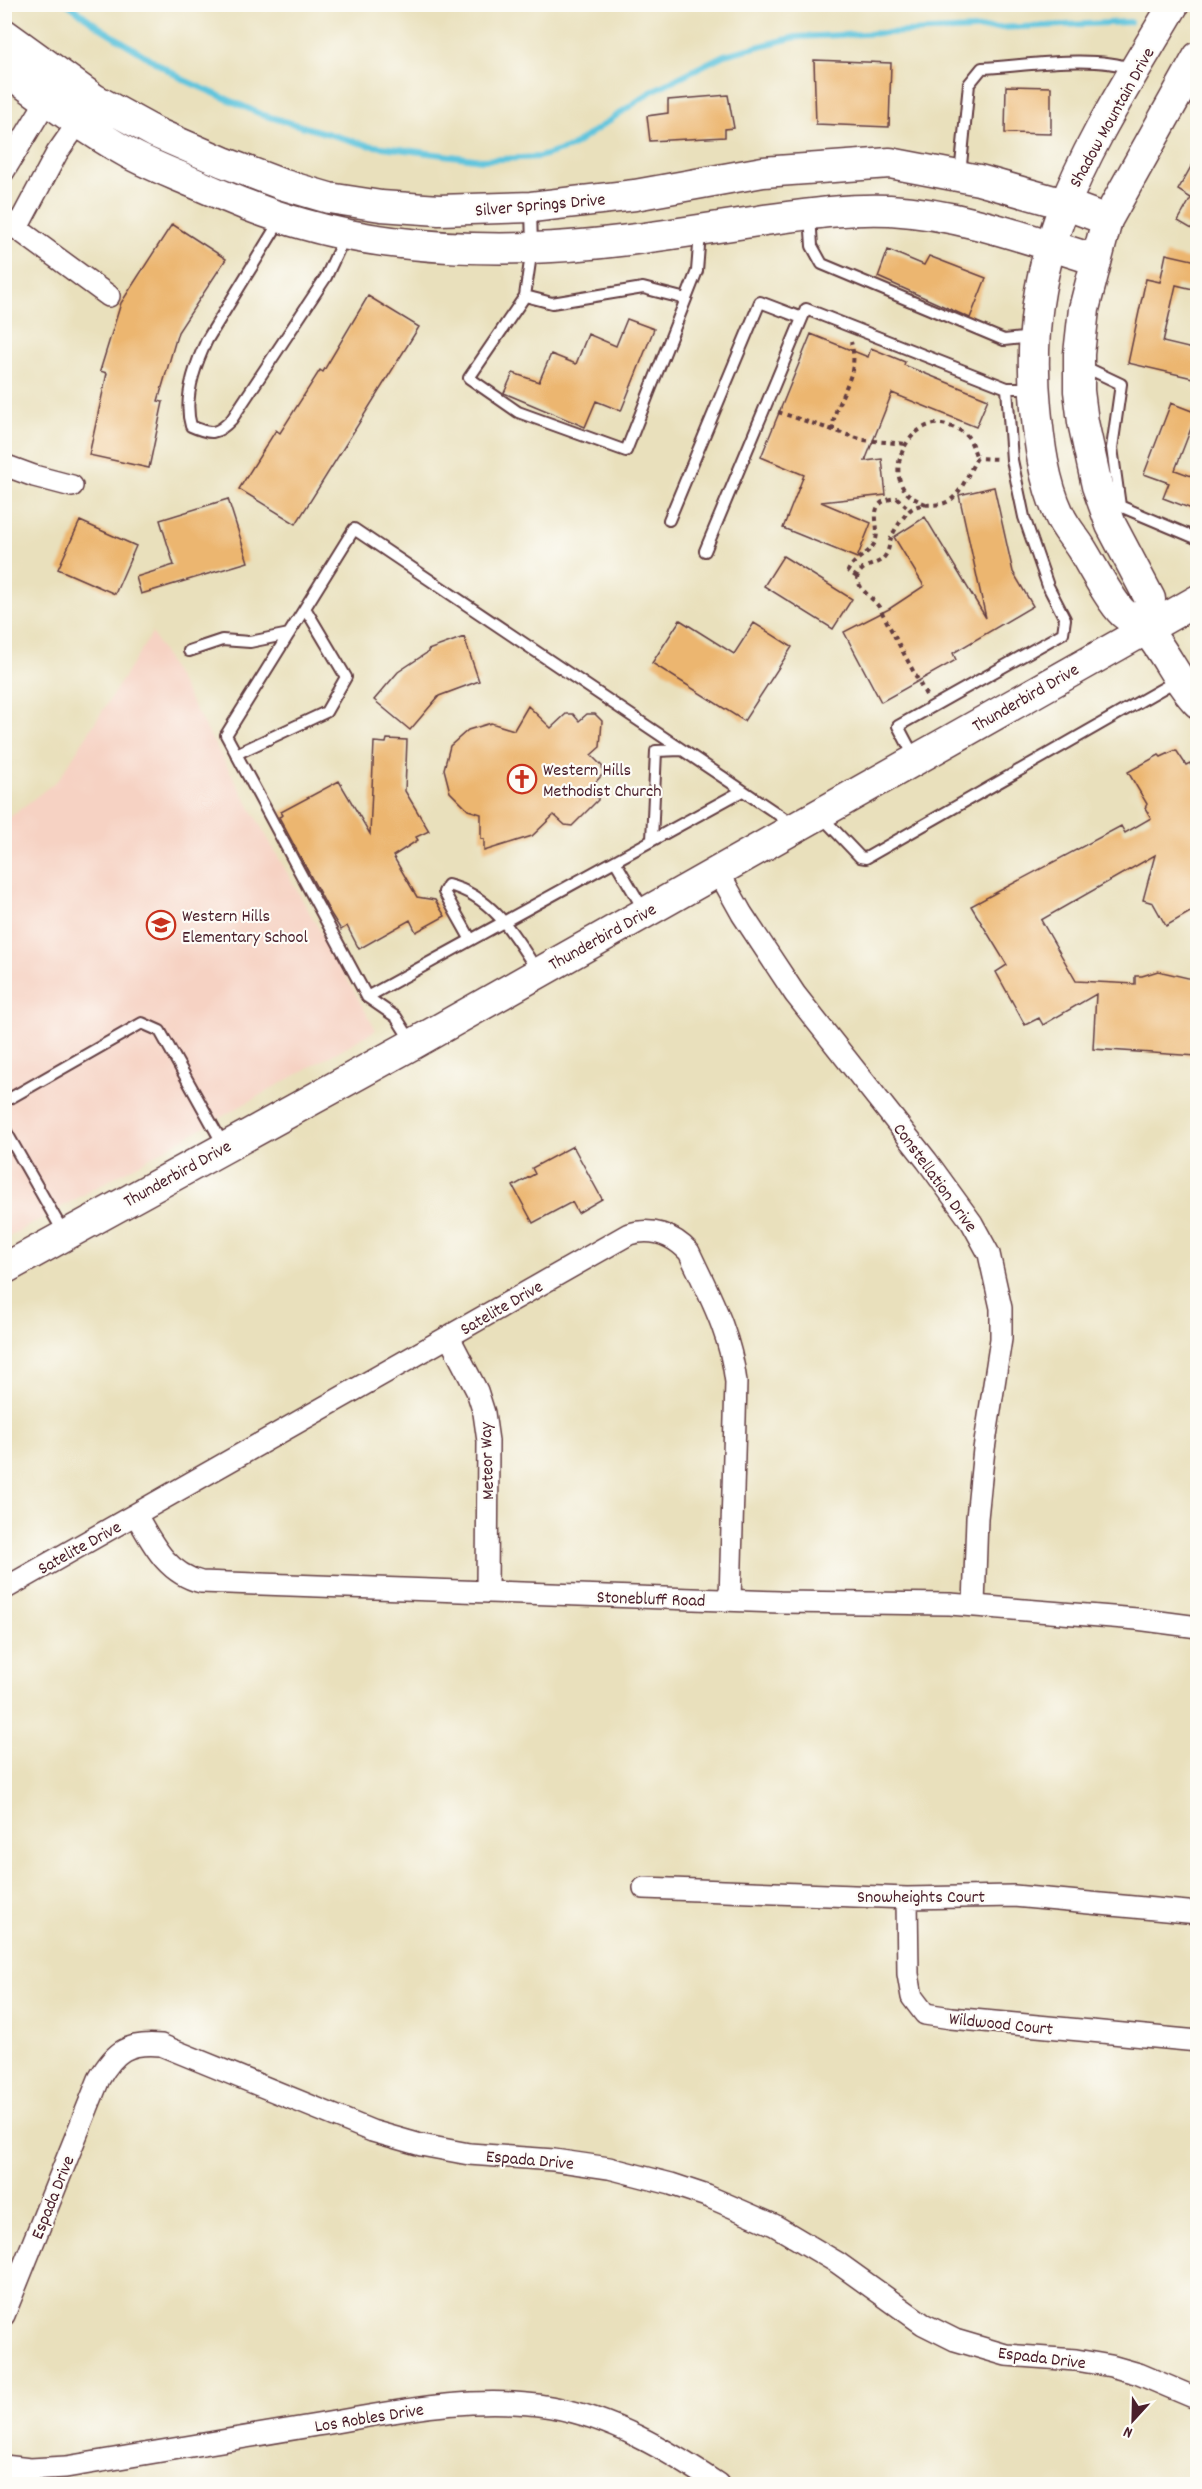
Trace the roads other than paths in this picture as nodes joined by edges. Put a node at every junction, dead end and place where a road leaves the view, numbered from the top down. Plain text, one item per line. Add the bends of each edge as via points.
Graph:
1 (1166, 11) edge
2 (4, 34) edge
3 (1197, 46) edge
4 (1197, 57) edge
5 (4, 69) edge
6 (1135, 71) junction
7 (54, 89) junction
8 (86, 111) junction
9 (4, 171) edge
10 (960, 175) junction
11 (365, 203) junction
12 (1064, 204) junction
13 (531, 207) junction
14 (810, 214) junction
15 (282, 218) junction
16 (1107, 220) junction
17 (11, 224) edge
18 (700, 230) junction
19 (351, 234) junction
20 (1050, 245) junction
21 (532, 248) junction
22 (1096, 260) junction
23 (110, 296) dead end
24 (525, 296) junction
25 (686, 298) junction
26 (802, 318) junction
27 (1034, 337) junction
28 (1079, 364) junction
29 (1021, 388) junction
30 (4, 465) edge
31 (72, 486) dead end
32 (1111, 502) junction
33 (669, 520) dead end
34 (1197, 539) edge
35 (705, 551) dead end
36 (1197, 600) edge
37 (306, 608) junction
38 (1145, 629) junction
39 (289, 634) junction
40 (189, 651) dead end
41 (1179, 680) junction
42 (1197, 703) edge
43 (681, 750) junction
44 (236, 754) junction
45 (916, 760) junction
46 (742, 791) junction
47 (808, 821) junction
48 (652, 840) junction
49 (615, 861) junction
50 (718, 871) junction
51 (645, 912) junction
52 (505, 921) junction
53 (471, 940) junction
54 (539, 972) junction
55 (367, 997) junction
56 (412, 1044) junction
57 (4, 1105) edge
58 (4, 1128) edge
59 (225, 1146) junction
60 (65, 1235) junction
61 (4, 1269) edge
62 (448, 1337) junction
63 (136, 1515) junction
64 (4, 1589) edge
65 (487, 1592) junction
66 (730, 1600) junction
67 (974, 1605) junction
68 (1197, 1626) edge
69 (644, 1888) dead end
70 (907, 1898) junction
71 (1197, 1913) edge
72 (1197, 2041) edge
73 (4, 2315) edge
74 (1197, 2398) edge
75 (4, 2466) edge
76 (718, 2484) edge

1 - 3 street
1 - 6 street, Shadow Mountain Drive
2 - 7 street, Silver Springs Drive
4 - 16 street
5 - 7 street, Silver Springs Drive
6 - 10 lane via 1118,63 1083,62 982,68 969,84
6 - 12 street, Shadow Mountain Drive via 1088,150
7 - 8 street, Silver Springs Drive
7 - 9 street
8 - 11 street, Silver Springs Drive via 156,133 281,184
8 - 15 street, Silver Springs Drive via 130,154 238,203
8 - 17 street
10 - 12 street, Silver Springs Drive
10 - 13 street, Silver Springs Drive via 890,163 851,165 763,172 635,195
11 - 13 street, Silver Springs Drive via 439,210
11 - 19 street
12 - 16 street, Silver Springs Drive
12 - 20 street, Shadow Mountain Drive
13 - 21 lane
14 - 18 street, Silver Springs Drive
14 - 20 street, Silver Springs Drive via 887,210 918,213 965,221
14 - 27 lane via 812,246 822,264 1004,340
15 - 19 street, Silver Springs Drive
15 - 19 lane via 198,360 187,412 191,426 206,433 221,430 232,419
16 - 22 street
17 - 23 street
18 - 21 street, Silver Springs Drive
18 - 25 lane via 697,271
19 - 21 street, Silver Springs Drive via 415,244
20 - 22 street, Silver Springs Drive
20 - 27 street, Shadow Mountain Drive
21 - 24 lane
22 - 28 street via 1084,309
24 - 25 lane via 552,303 643,288
24 - 25 lane via 469,378 519,412 626,451
26 - 29 lane via 806,309
26 - 33 lane via 760,302
26 - 35 lane
27 - 29 street, Shadow Mountain Drive
28 - 32 street via 1083,422
28 - 32 lane via 1121,384 1112,448
29 - 38 street, Shadow Mountain Drive via 1038,431 1059,514 1122,612
29 - 45 lane via 1012,460 1024,517 1048,586 1065,619 1064,633 898,726
30 - 31 street
32 - 34 lane
32 - 38 street via 1111,525 1150,599
36 - 38 street, Thunderbird Drive
37 - 39 lane
37 - 43 lane via 354,529
37 - 44 lane via 346,677 326,712
38 - 41 street, Shadow Mountain Drive
38 - 45 street, Thunderbird Drive
39 - 40 lane via 250,642 222,640
39 - 44 lane via 226,735
41 - 42 street, Shadow Mountain Drive
41 - 47 lane via 866,858
43 - 46 lane
43 - 48 lane via 656,751
44 - 55 lane
45 - 47 street, Thunderbird Drive
46 - 47 lane
46 - 48 lane
47 - 50 street, Thunderbird Drive
48 - 49 lane
49 - 51 lane
49 - 52 lane
50 - 51 street, Thunderbird Drive
50 - 67 street, Constellation Drive via 795,994 927,1161 972,1222 988,1254 1001,1308 1001,1339 977,1518
51 - 54 street, Thunderbird Drive
52 - 53 lane
52 - 53 lane via 460,888 448,885 444,892 447,900
52 - 54 lane
53 - 55 lane
54 - 56 street, Thunderbird Drive
55 - 56 lane via 396,1017
56 - 59 street, Thunderbird Drive
57 - 59 lane via 142,1023 160,1031
58 - 60 lane
59 - 60 street, Thunderbird Drive
60 - 61 street, Thunderbird Drive
62 - 63 street, Satelite Drive
62 - 65 street, Meteor Way via 477,1391 484,1413 488,1441
62 - 66 street, Satelite Drive via 629,1234 652,1231 681,1244 689,1252 733,1354 736,1382
63 - 64 street, Satelite Drive
63 - 65 street, Stonebluff Road via 165,1562 179,1574 201,1582
65 - 66 street, Stonebluff Road
66 - 67 street, Stonebluff Road
67 - 68 street, Stonebluff Road
69 - 70 street, Snowheights Court
70 - 71 street, Snowheights Court via 1014,1896
70 - 72 street, Wildwood Court via 908,1974 912,1997 925,2014
73 - 74 street, Espada Drive via 110,2060 122,2050 161,2045 372,2131 420,2145 469,2154 609,2168 671,2184 774,2225 838,2263 923,2324 955,2340 1006,2355 1111,2366
75 - 76 street, Los Robles Drive via 66,2467 404,2411 469,2402 511,2402 607,2422 651,2442

